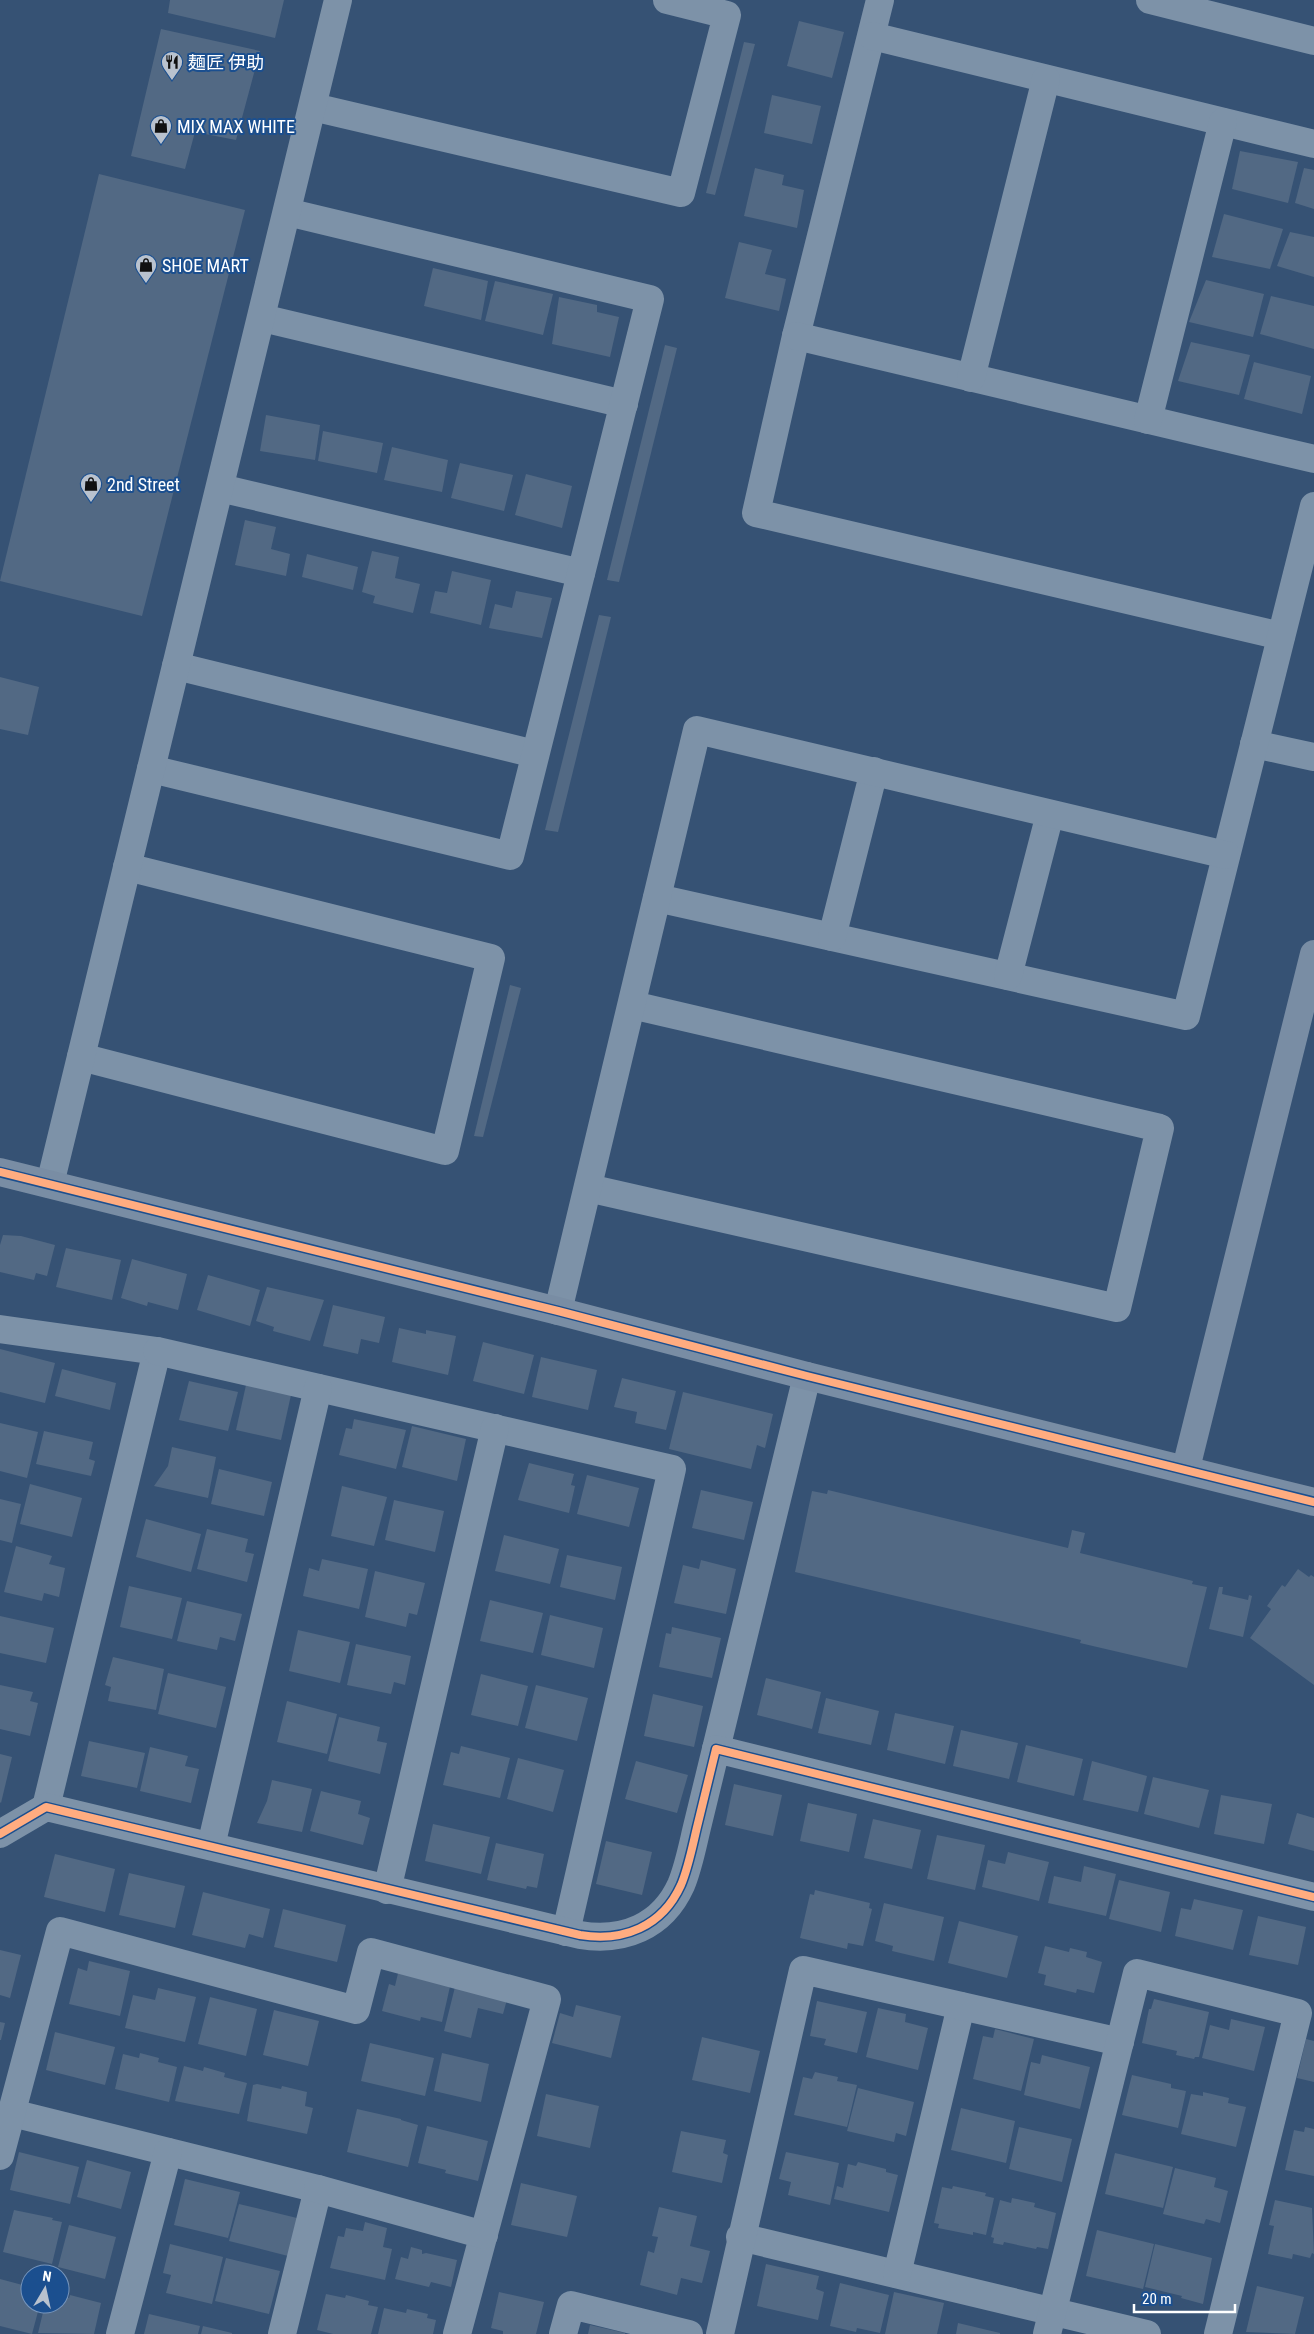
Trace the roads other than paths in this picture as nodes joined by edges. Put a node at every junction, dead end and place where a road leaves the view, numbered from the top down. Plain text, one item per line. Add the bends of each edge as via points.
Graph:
1 (338, 0) edge
2 (667, 0) edge
3 (880, 0) edge
4 (1158, 1) edge
5 (872, 36) junction
6 (1314, 41) edge
7 (1046, 79) junction
8 (313, 107) junction
9 (1223, 122) junction
10 (1314, 144) edge
11 (287, 212) junction
12 (262, 318) junction
13 (796, 336) junction
14 (971, 378) junction
15 (624, 404) junction
16 (1148, 420) junction
17 (1314, 459) edge
18 (220, 488) junction
19 (1314, 506) edge
20 (581, 573) junction
21 (1281, 636) junction
22 (176, 666) junction
23 (1254, 744) junction
24 (535, 754) junction
25 (1314, 757) edge
26 (151, 769) junction
27 (874, 771) junction
28 (1050, 814) junction
29 (1226, 855) junction
30 (128, 866) junction
31 (657, 898) junction
32 (832, 937) junction
33 (1314, 954) edge
34 (1008, 976) junction
35 (632, 1005) junction
36 (81, 1057) junction
37 (0, 1172) edge
38 (50, 1184) junction
39 (588, 1188) junction
40 (558, 1311) junction
41 (0, 1330) edge
42 (157, 1351) junction
43 (808, 1376) junction
44 (318, 1388) junction
45 (495, 1428) junction
46 (1186, 1468) junction
47 (1314, 1502) edge
48 (716, 1749) junction
49 (46, 1807) junction
50 (0, 1834) edge
51 (211, 1846) junction
52 (387, 1890) junction
53 (1314, 1897) edge
54 (566, 1932) junction
55 (961, 2006) junction
56 (1120, 2042) junction
57 (12, 2113) junction
58 (168, 2152) junction
59 (0, 2156) edge
60 (318, 2189) junction
61 (484, 2235) junction
62 (740, 2237) junction
63 (897, 2274) junction
64 (1050, 2322) edge
65 (120, 2334) edge
66 (282, 2334) edge
67 (457, 2334) edge
68 (563, 2334) edge
69 (689, 2334) edge
70 (720, 2334) edge
71 (1147, 2334) edge
72 (1218, 2334) edge

1 - 8 street
2 - 8 street via 727,15 681,193
3 - 5 street
4 - 6 street
5 - 7 street
5 - 13 street
7 - 9 street
7 - 14 street
8 - 11 street
9 - 10 street
9 - 16 street
11 - 12 street
11 - 15 street via 650,300
12 - 15 street
12 - 18 street
13 - 14 street
13 - 21 street via 756,512
14 - 16 street
15 - 20 street
16 - 17 street
18 - 20 street
18 - 22 street
19 - 21 street
20 - 24 street
21 - 23 street
22 - 24 street
22 - 26 street
23 - 25 street
23 - 29 street
24 - 26 street via 510,856
26 - 30 street
27 - 28 street
27 - 31 street via 697,730
27 - 32 street
28 - 29 street
28 - 34 street
29 - 34 street via 1186,1016
30 - 36 street
30 - 36 street via 491,958 445,1151
31 - 32 street
31 - 35 street
32 - 34 street
33 - 46 street
35 - 39 street
35 - 39 street via 1160,1128 1116,1308
36 - 38 street
37 - 38 street
38 - 40 street
39 - 40 street
40 - 43 street
41 - 42 street
42 - 44 street
42 - 49 street
43 - 46 street
43 - 48 street
44 - 45 street
44 - 51 street
45 - 52 street
45 - 54 street via 672,1469
46 - 47 street
48 - 53 street
48 - 54 street via 686,1868 667,1907 644,1927 622,1936 599,1938
49 - 50 street
49 - 51 street
51 - 52 street
52 - 54 street
55 - 56 street
55 - 62 street via 803,1970
55 - 63 street
56 - 64 street
56 - 72 street via 1137,1973 1298,2013
57 - 58 street
57 - 59 street
57 - 61 street via 60,1931 356,2010 371,1952 547,1999
58 - 60 street
58 - 65 street
60 - 61 street
60 - 66 street
61 - 67 street
62 - 63 street
62 - 70 street
63 - 64 street
64 - 71 street
68 - 69 street via 571,2305

